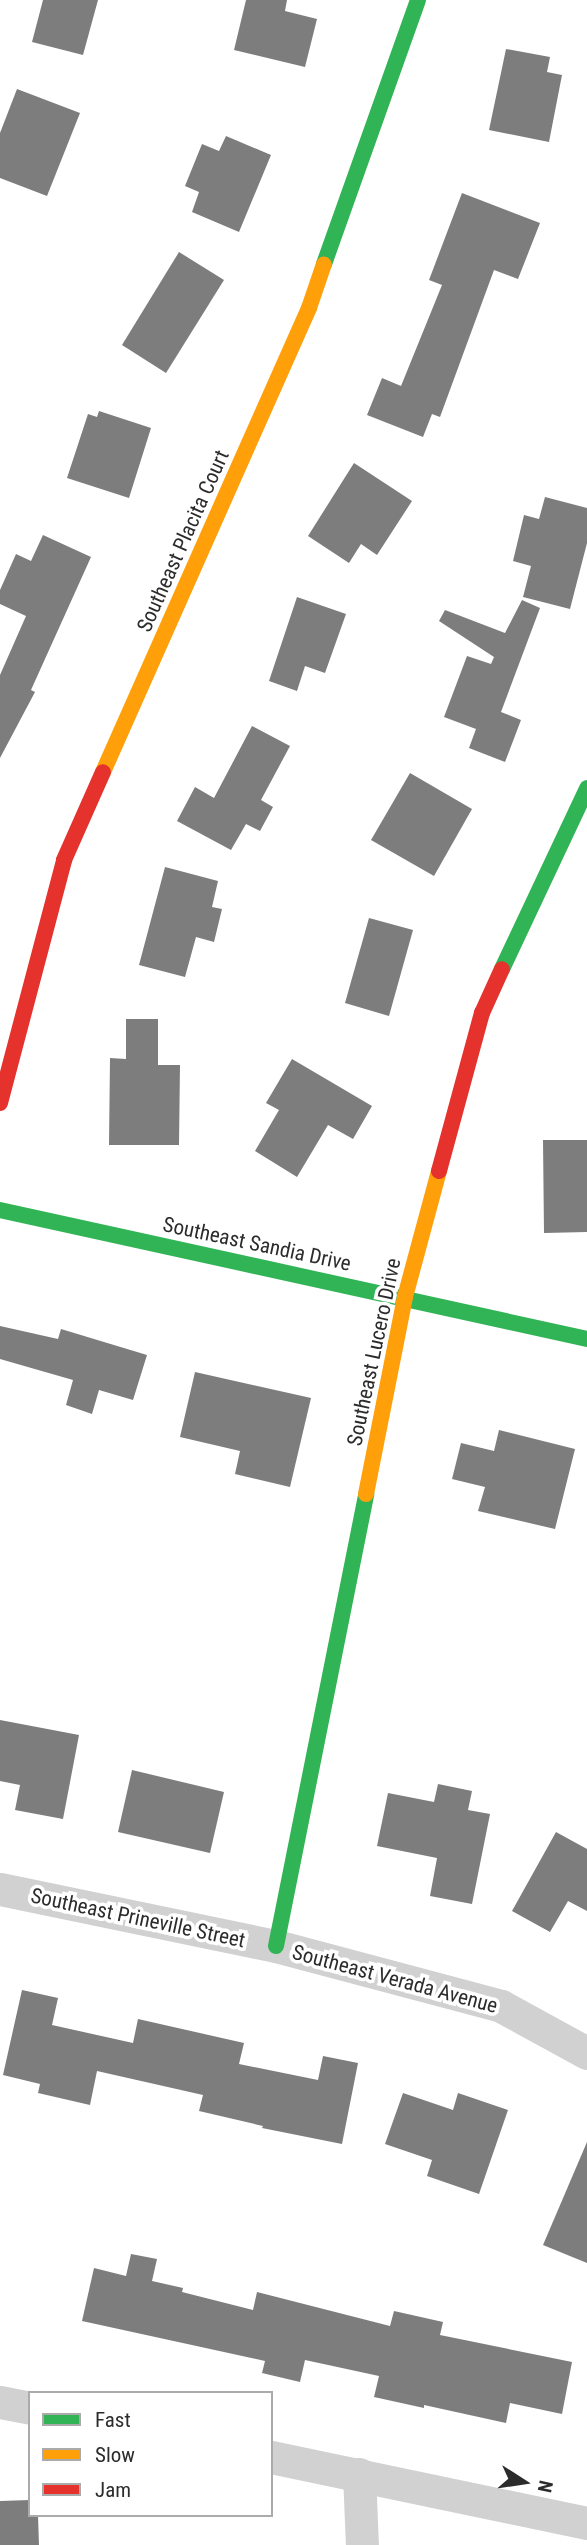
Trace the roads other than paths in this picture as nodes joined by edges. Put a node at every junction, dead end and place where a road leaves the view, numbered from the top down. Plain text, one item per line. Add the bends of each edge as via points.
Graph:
1 (418, 0) edge
2 (587, 788) edge
3 (0, 1102) edge
4 (0, 1210) edge
5 (405, 1297) junction
6 (587, 1339) edge
7 (0, 1889) edge
8 (276, 1947) junction
9 (587, 2053) edge
10 (0, 2402) edge
11 (28, 2408) edge
12 (273, 2456) edge
13 (359, 2474) junction
14 (587, 2523) edge
15 (362, 2545) edge

1 - 3 street, Southeast Placita Court via 309,308 64,860
2 - 5 street, Southeast Lucero Drive via 482,1013
4 - 5 street, Southeast Sandia Drive
5 - 6 street, Southeast Sandia Drive
5 - 8 street, Southeast Lucero Drive
7 - 8 street, Southeast Prineville Street
8 - 9 street, Southeast Verada Avenue via 501,2006
10 - 11 street
12 - 13 street
13 - 14 street
13 - 15 street

